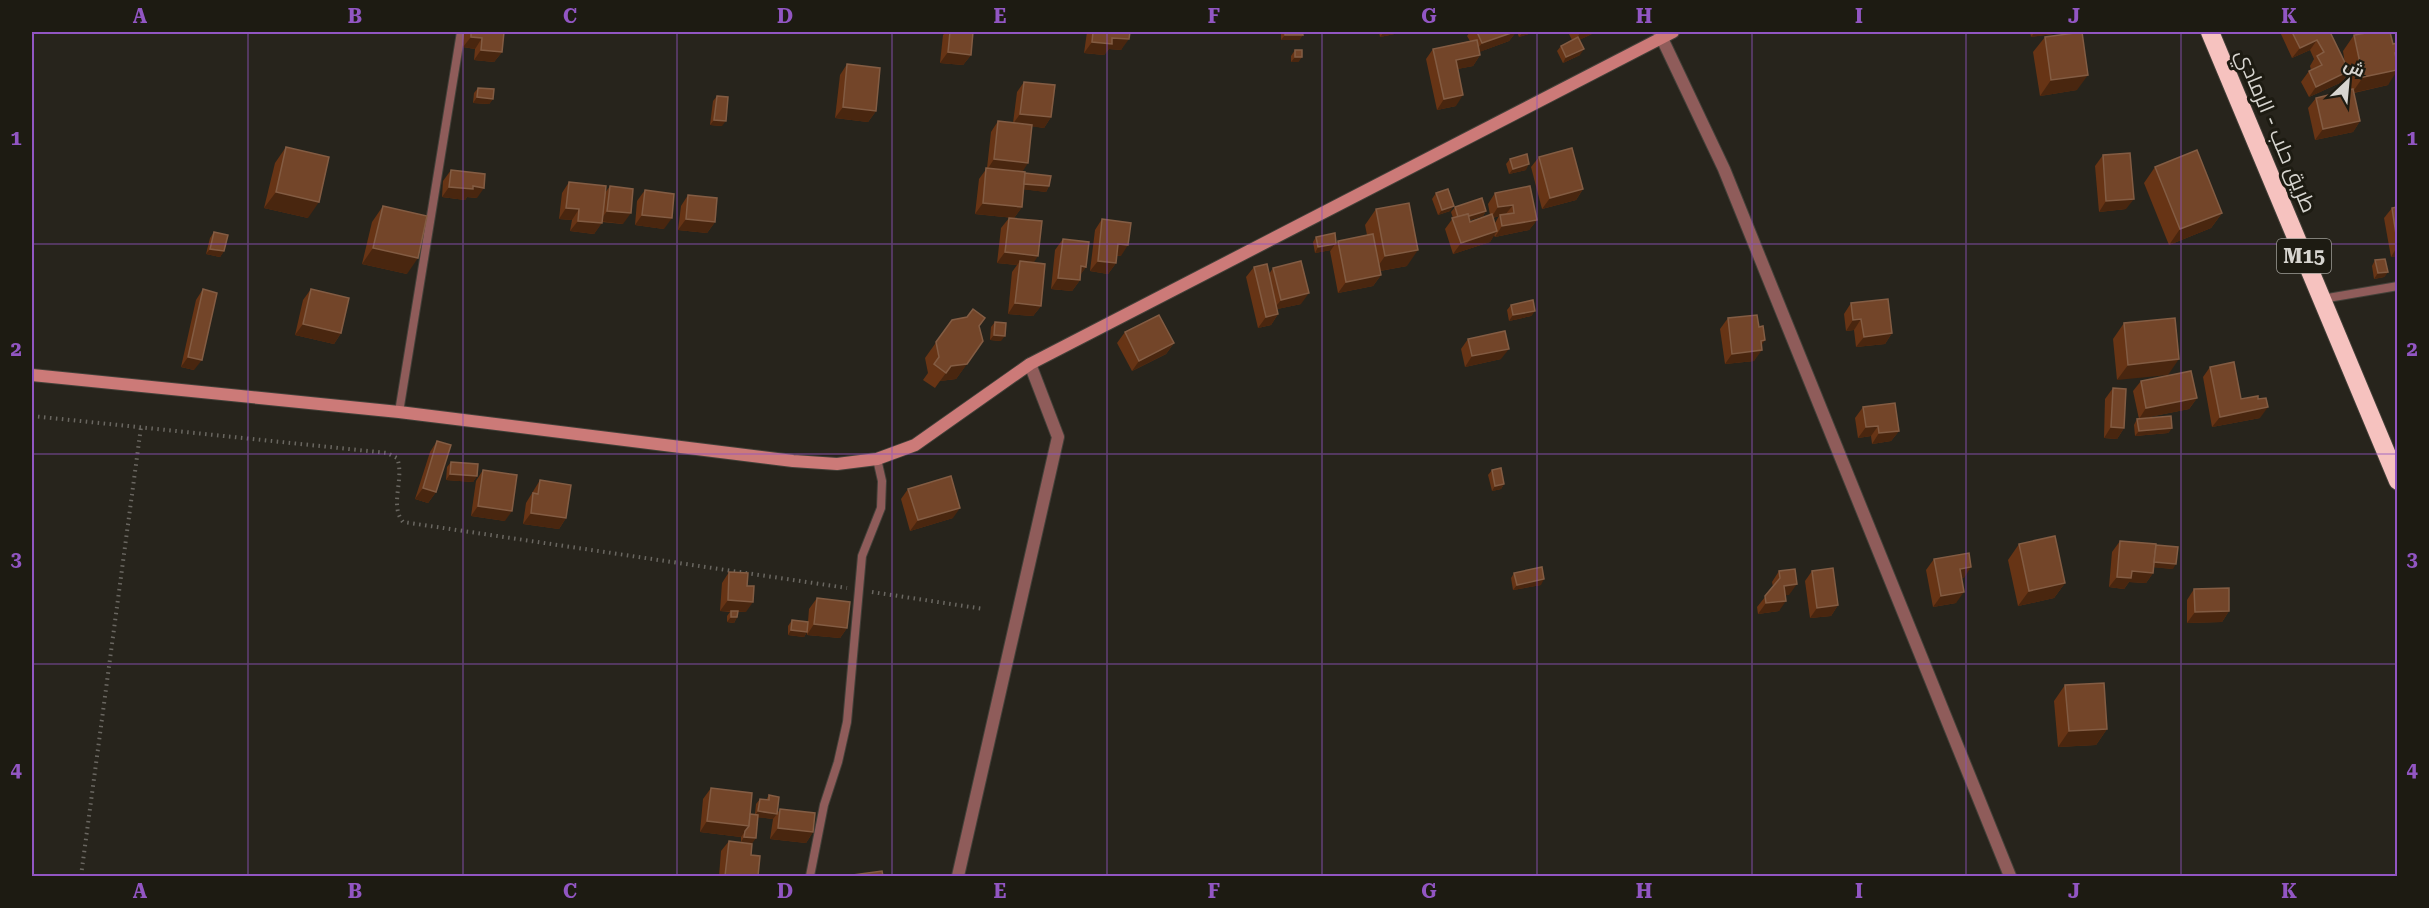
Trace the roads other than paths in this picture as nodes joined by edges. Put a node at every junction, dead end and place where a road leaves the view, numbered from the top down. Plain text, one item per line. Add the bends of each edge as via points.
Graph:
1 (461, 32) edge
2 (2210, 32) edge
3 (1664, 34) edge
4 (2397, 286) edge
5 (2321, 299) junction
6 (1030, 364) junction
7 (32, 375) edge
8 (399, 412) junction
9 (877, 459) junction
10 (2397, 481) edge
11 (810, 876) edge
12 (958, 876) edge
13 (2010, 876) edge

1 - 8 lane
2 - 5 highway, طريق حلب - الرمادي / M15
3 - 6 street
3 - 13 street via 1724,169
4 - 5 lane
5 - 10 highway, طريق حلب - الرمادي / M15
6 - 9 street via 915,446
6 - 12 street via 1058,437
7 - 8 street
8 - 9 street via 793,461 837,464
9 - 11 lane via 882,481 881,508 862,556 847,722 824,804

